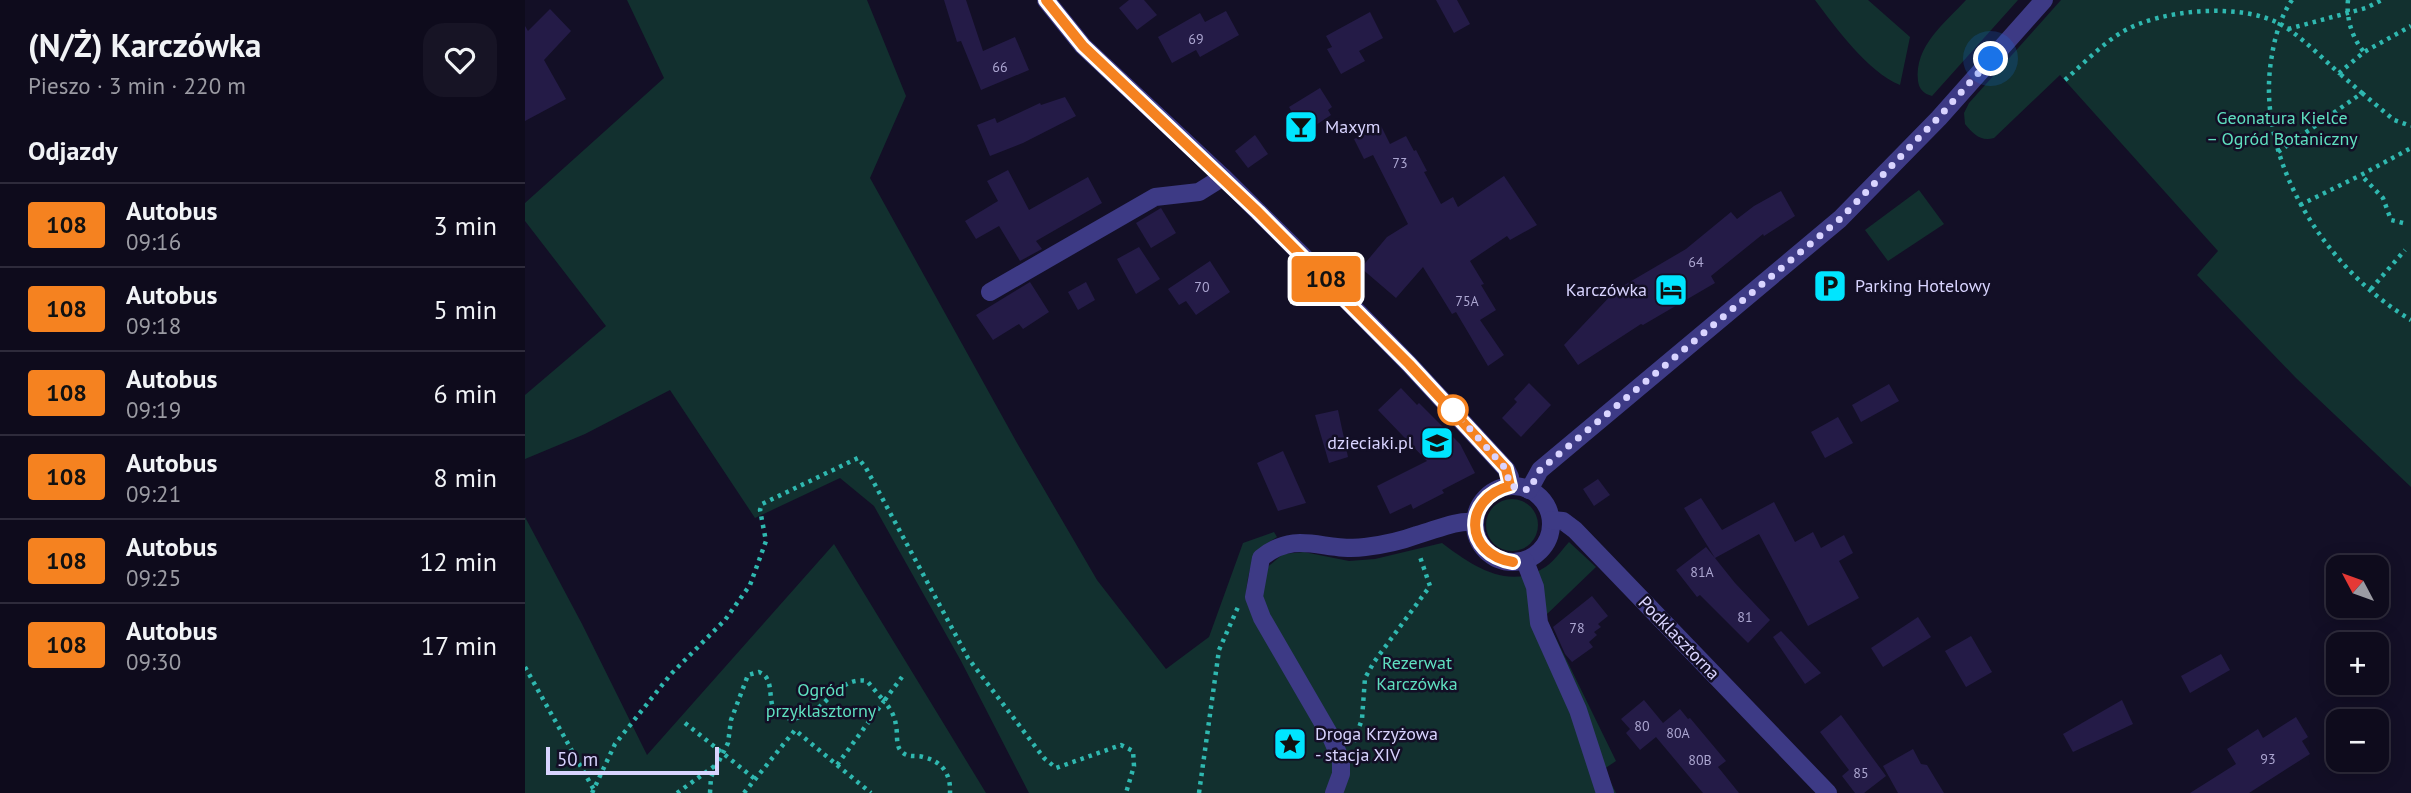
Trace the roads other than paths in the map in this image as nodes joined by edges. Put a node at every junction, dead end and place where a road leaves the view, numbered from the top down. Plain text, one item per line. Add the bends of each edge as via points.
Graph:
1 (1046, 0) edge
2 (2044, 0) edge
3 (1223, 177) junction
4 (990, 292) dead end
5 (1510, 486) junction
6 (1529, 490) junction
7 (1551, 520) junction
8 (1475, 522) junction
9 (1525, 561) junction
10 (1334, 793) edge
11 (1605, 793) edge
12 (1828, 793) edge

1 - 3 street via 1083,46
2 - 6 street via 1840,219 1540,470
3 - 4 street via 1199,192 1155,197
3 - 5 street via 1459,417 1506,469
5 - 6 street
5 - 8 street via 1486,498
6 - 7 street, Podklasztorna via 1543,500
7 - 9 street via 1542,549
7 - 12 street, Podklasztorna via 1575,530
8 - 9 street via 1481,546 1490,554 1500,560
8 - 10 street via 1459,522 1362,548 1293,542 1261,558 1254,597 1341,760
9 - 11 street via 1535,586 1539,623 1578,710

